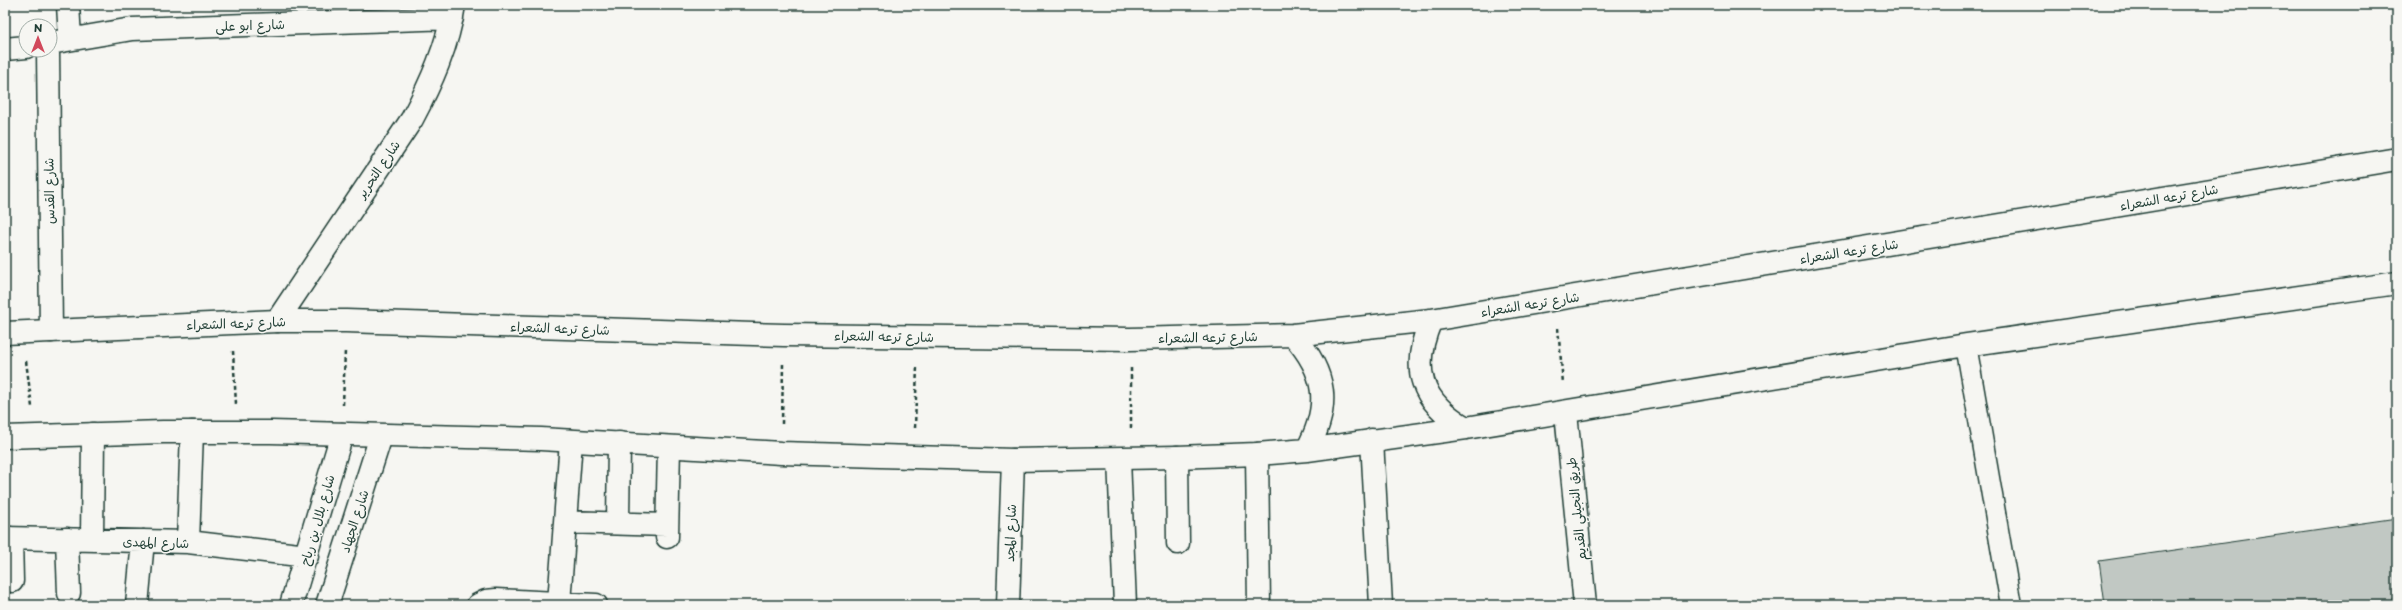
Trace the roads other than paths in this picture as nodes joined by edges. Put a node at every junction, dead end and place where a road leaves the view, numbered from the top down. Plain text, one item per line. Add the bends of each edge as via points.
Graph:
1 (68, 5) edge
2 (453, 12) edge
3 (60, 40) edge
4 (18, 48) edge
5 (5, 49) edge
6 (48, 58) edge
7 (2397, 159) edge
8 (2397, 283) edge
9 (1430, 320) junction
10 (277, 321) junction
11 (51, 331) junction
12 (14, 333) edge
13 (1293, 335) junction
14 (1966, 345) junction
15 (1566, 413) junction
16 (1466, 428) junction
17 (192, 432) junction
18 (93, 434) junction
19 (342, 434) junction
20 (382, 436) junction
21 (5, 437) edge
22 (1372, 440) junction
23 (572, 441) junction
24 (619, 444) junction
25 (669, 447) junction
26 (1307, 450) junction
27 (1257, 454) junction
28 (1125, 458) junction
29 (1177, 458) junction
30 (1012, 460) junction
31 (566, 522) junction
32 (618, 523) junction
33 (8, 538) edge
34 (67, 539) junction
35 (92, 540) junction
36 (143, 541) junction
37 (188, 542) junction
38 (1178, 543) dead end
39 (307, 556) junction
40 (12, 581) dead end
41 (69, 593) dead end
42 (559, 603) junction
43 (137, 605) edge
44 (291, 605) edge
45 (328, 605) edge
46 (478, 605) edge
47 (596, 605) edge
48 (1008, 605) edge
49 (1125, 605) edge
50 (1259, 605) edge
51 (1381, 605) edge
52 (1585, 605) edge
53 (2011, 605) edge

1 - 3 main road
2 - 3 main road, شارع ابو على via 132,29
2 - 10 main road, شارع التحرير via 442,53 429,87 412,119
4 - 5 main road
6 - 11 main road, شارع القدس
7 - 9 main road, شارع ترعه الشعراء
8 - 14 main road
9 - 13 main road, شارع ترعه الشعراء
9 - 16 main road via 1422,340 1419,361 1423,382 1432,401 1447,417
10 - 11 main road, شارع ترعه الشعراء
10 - 13 main road, شارع ترعه الشعراء via 784,335 1130,339
11 - 12 main road, شارع ترعه الشعراء
13 - 26 main road via 1318,369 1322,390 1322,411 1317,431
14 - 15 main road
14 - 53 lane
15 - 16 main road
15 - 52 main road, طريق النجيلي القديم
16 - 22 main road
17 - 18 main road
17 - 19 main road
17 - 37 main road
18 - 21 main road
18 - 35 main road
19 - 20 main road
19 - 39 main road, شارع بلال بن رباح
20 - 23 main road
20 - 45 main road, شارع الجهاد
22 - 26 main road
22 - 51 main road
23 - 24 main road
23 - 31 main road
24 - 25 main road
24 - 32 main road
25 - 30 main road
25 - 32 main road via 667,531
26 - 27 main road
27 - 29 main road
27 - 50 main road
28 - 29 main road
28 - 30 main road
28 - 49 main road
29 - 38 main road
30 - 48 main road, شارع المجد
31 - 32 main road
31 - 42 main road
33 - 34 main road, شارع المهدى
33 - 40 main road
34 - 35 main road, شارع المهدى
34 - 41 main road
35 - 36 main road, شارع المهدى
36 - 37 main road, شارع المهدى
36 - 43 main road
37 - 39 main road, شارع المهدى
39 - 44 main road, شارع بلال بن رباح
42 - 46 main road via 496,600
42 - 47 main road

